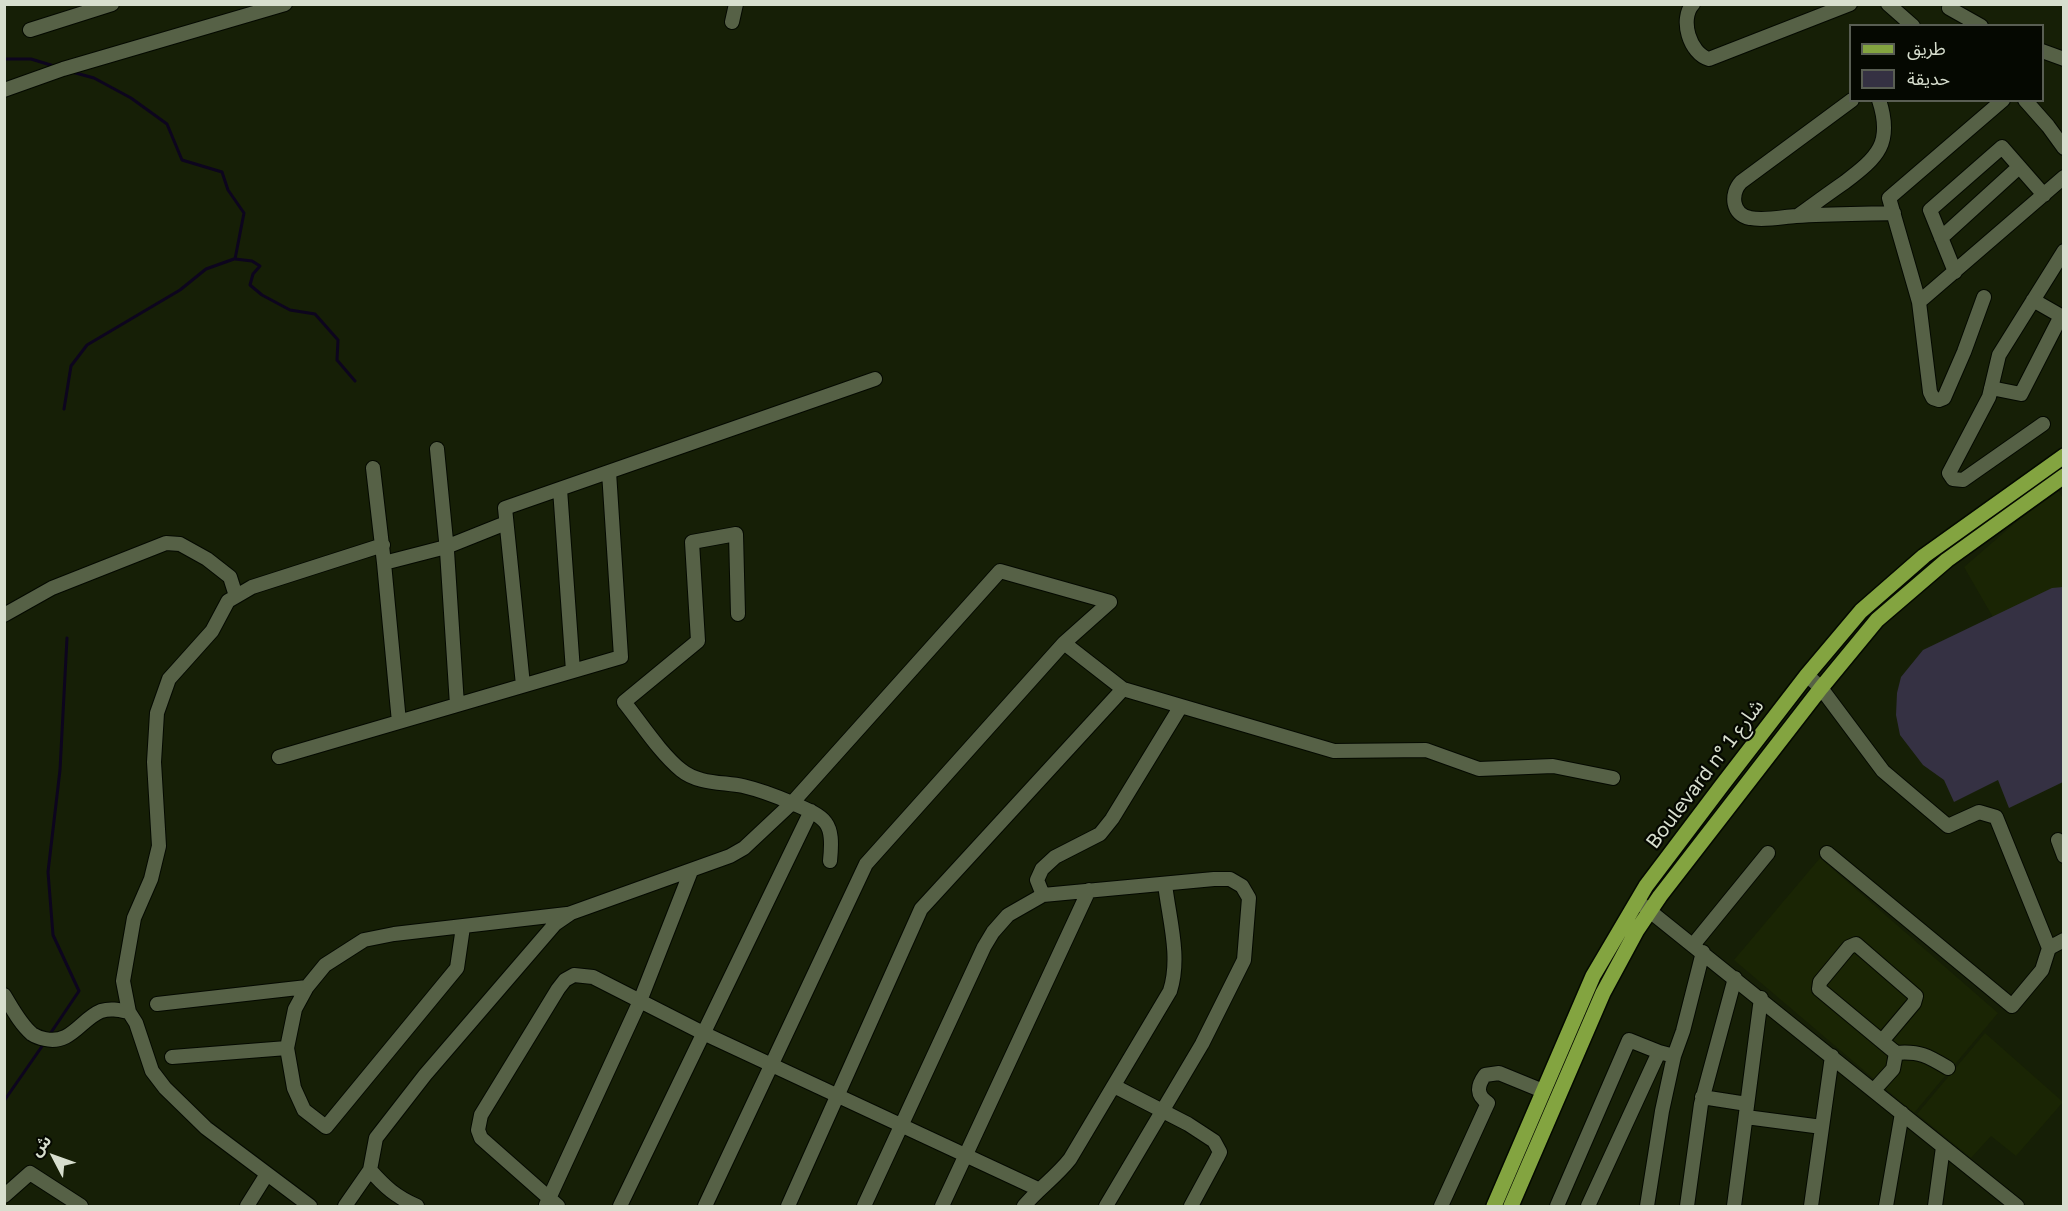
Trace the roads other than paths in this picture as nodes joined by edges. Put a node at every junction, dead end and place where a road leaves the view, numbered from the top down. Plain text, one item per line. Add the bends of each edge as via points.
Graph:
1 (112, 4) edge
2 (285, 4) edge
3 (736, 4) edge
4 (1693, 4) edge
5 (1850, 4) edge
6 (1888, 4) edge
7 (1948, 7) edge
8 (732, 22) dead end
9 (1911, 24) edge
10 (1961, 24) edge
11 (1978, 24) edge
12 (30, 30) dead end
13 (2044, 51) edge
14 (2064, 59) edge
15 (4, 90) edge
16 (1849, 102) edge
17 (1880, 102) edge
18 (2000, 102) edge
19 (2027, 102) edge
20 (2064, 148) edge
21 (2019, 167) junction
22 (2064, 177) edge
23 (2044, 195) junction
24 (1894, 213) junction
25 (1799, 215) junction
26 (1941, 238) junction
27 (2064, 251) edge
28 (1955, 272) junction
29 (1984, 297) dead end
30 (2033, 300) junction
31 (1918, 302) junction
32 (2062, 317) edge
33 (875, 379) dead end
34 (1991, 388) junction
35 (2043, 423) dead end
36 (437, 448) dead end
37 (2064, 456) edge
38 (373, 468) dead end
39 (609, 472) junction
40 (2064, 476) edge
41 (560, 489) junction
42 (507, 523) junction
43 (382, 545) junction
44 (446, 547) junction
45 (384, 562) junction
46 (236, 596) junction
47 (738, 614) dead end
48 (4, 615) edge
49 (1064, 643) junction
50 (573, 671) junction
51 (1807, 675) junction
52 (523, 685) junction
53 (1821, 688) junction
54 (1123, 689) junction
55 (457, 705) junction
56 (1181, 706) junction
57 (399, 722) junction
58 (279, 757) dead end
59 (1613, 778) dead end
60 (792, 804) junction
61 (811, 811) junction
62 (2058, 840) dead end
63 (1827, 853) dead end
64 (1768, 854) dead end
65 (2064, 856) edge
66 (830, 861) dead end
67 (690, 872) junction
68 (1165, 884) junction
69 (1089, 890) junction
70 (1043, 895) junction
71 (1637, 900) junction
72 (1650, 911) junction
73 (571, 913) junction
74 (463, 927) junction
75 (2064, 940) edge
76 (1698, 948) junction
77 (2049, 948) junction
78 (1735, 978) junction
79 (307, 987) junction
80 (4, 995) edge
81 (1761, 998) junction
82 (640, 1001) junction
83 (157, 1004) dead end
84 (129, 1012) junction
85 (703, 1033) junction
86 (1882, 1041) junction
87 (287, 1047) junction
88 (1659, 1052) junction
89 (1896, 1053) junction
90 (1674, 1056) junction
91 (1832, 1056) junction
92 (172, 1057) dead end
93 (773, 1066) junction
94 (1948, 1068) dead end
95 (1114, 1086) junction
96 (1874, 1090) junction
97 (1543, 1091) junction
98 (837, 1094) junction
99 (1702, 1097) junction
100 (1747, 1110) junction
101 (1162, 1111) junction
102 (1902, 1113) junction
103 (902, 1127) junction
104 (1822, 1127) junction
105 (1944, 1147) junction
106 (965, 1156) junction
107 (370, 1170) junction
108 (267, 1174) junction
109 (1038, 1189) junction
110 (4, 1196) edge
111 (550, 1204) edge
112 (81, 1206) edge
113 (247, 1206) edge
114 (310, 1206) edge
115 (345, 1206) edge
116 (417, 1206) edge
117 (620, 1206) edge
118 (705, 1206) edge
119 (788, 1206) edge
120 (864, 1206) edge
121 (942, 1206) edge
122 (1024, 1206) edge
123 (1106, 1206) edge
124 (1191, 1206) edge
125 (1441, 1206) edge
126 (1494, 1206) edge
127 (1511, 1206) edge
128 (1557, 1206) edge
129 (1588, 1206) edge
130 (1647, 1206) edge
131 (1687, 1206) edge
132 (1734, 1206) edge
133 (1811, 1206) edge
134 (1886, 1206) edge
135 (1935, 1206) edge
136 (2017, 1206) edge

1 - 12 street
2 - 15 street
3 - 8 street
4 - 5 street via 1686,25 1696,51 1709,58
6 - 9 street
7 - 10 street
7 - 11 street
13 - 14 street
16 - 25 street via 1741,182 1735,192 1736,208 1743,216
17 - 25 street via 1885,133 1875,157
18 - 24 street via 1889,198
19 - 20 street
21 - 23 street
21 - 26 street
21 - 26 street via 2002,147 1930,210
22 - 23 street
23 - 28 street
24 - 25 street
24 - 31 street
26 - 28 street
27 - 30 street
28 - 31 street
29 - 31 street via 1944,398 1939,400 1933,399 1930,392
30 - 32 street
30 - 34 street via 1999,355
32 - 34 street via 2021,394
33 - 39 street
34 - 35 street via 1949,473 1953,479 1963,480
36 - 44 street
37 - 51 main road, Boulevard n° شارع 1 via 1889,584
38 - 43 street
39 - 41 street
39 - 50 street via 621,657
40 - 53 main road, Boulevard n° شارع 1 via 1910,591 1877,620
41 - 42 street via 505,508
41 - 50 street
42 - 44 street
42 - 52 street
43 - 45 street
43 - 46 street via 252,587
44 - 45 street
44 - 55 street
45 - 57 street
46 - 48 street via 230,577 207,559 180,544 166,543 52,588
46 - 84 street via 228,601 212,631 169,679 157,713 154,762 159,846 151,879 134,918 123,981
47 - 60 street via 736,534 692,542 698,641 624,702 682,771 707,781 772,794
49 - 54 street
49 - 60 street via 1110,602 1000,572
49 - 93 street via 866,864
50 - 52 street
51 - 53 street
51 - 71 main road, Boulevard n° شارع 1
52 - 55 street
53 - 72 main road, Boulevard n° شارع 1
53 - 77 street via 1883,771 1948,826 1980,812 1996,817
54 - 56 street
54 - 98 street via 921,909
55 - 57 street
56 - 59 street via 1334,751 1426,750 1479,769 1553,766
56 - 70 street via 1100,834 1072,846 1042,869 1037,880
57 - 58 street
60 - 61 street
60 - 67 street via 744,848
61 - 66 street via 829,827
61 - 85 street
62 - 65 street
63 - 77 street via 2012,1006 2042,970
64 - 76 street
67 - 73 street
67 - 82 street
68 - 69 street
68 - 95 street via 1176,963 1174,978
68 - 101 street via 1230,879 1242,886 1249,898 1244,960 1202,1044
69 - 70 street
69 - 106 street
70 - 103 street via 1008,915 984,947
71 - 72 street
71 - 97 main road, Boulevard n° شارع 1 via 1593,976
72 - 76 street
72 - 127 main road, Boulevard n° شارع 1 via 1603,993
73 - 74 street
73 - 107 street via 555,924 425,1075 376,1138
74 - 79 street via 364,940 325,965
74 - 87 street via 457,968 326,1127 304,1110 294,1088
75 - 77 street
76 - 78 street
76 - 90 street via 1683,1031
78 - 81 street
78 - 99 street
79 - 83 street
79 - 87 street via 295,1009
80 - 84 street via 33,1035 46,1039 57,1040 76,1031 100,1011
81 - 91 street
81 - 100 street
82 - 85 street
82 - 111 street
82 - 111 street via 593,976 574,975 566,980 481,1115 481,1138
84 - 108 street via 152,1071 165,1088 206,1128
85 - 93 street
85 - 117 street
86 - 86 street via 1916,996 1856,944 1848,947 1820,982 1819,989
86 - 89 street
87 - 92 street
88 - 90 street
88 - 128 street via 1629,1040
88 - 129 street
89 - 94 street via 1927,1055
89 - 96 street via 1893,1069
90 - 130 street
91 - 96 street
91 - 104 street
93 - 98 street
93 - 118 street
95 - 101 street
95 - 109 street via 1070,1159
96 - 102 street
97 - 125 street via 1499,1073 1485,1075 1478,1087 1488,1103
97 - 126 main road, Boulevard n° شارع 1
98 - 103 street
98 - 119 street
99 - 100 street
99 - 131 street
100 - 104 street
100 - 132 street
101 - 123 street
101 - 124 street via 1214,1141 1220,1152
102 - 105 street
102 - 134 street
103 - 106 street
103 - 120 street
104 - 133 street
105 - 135 street
105 - 136 street
106 - 109 street
106 - 121 street
107 - 115 street
107 - 116 street via 399,1198
108 - 113 street
108 - 114 street
109 - 122 street
110 - 112 street via 30,1173

